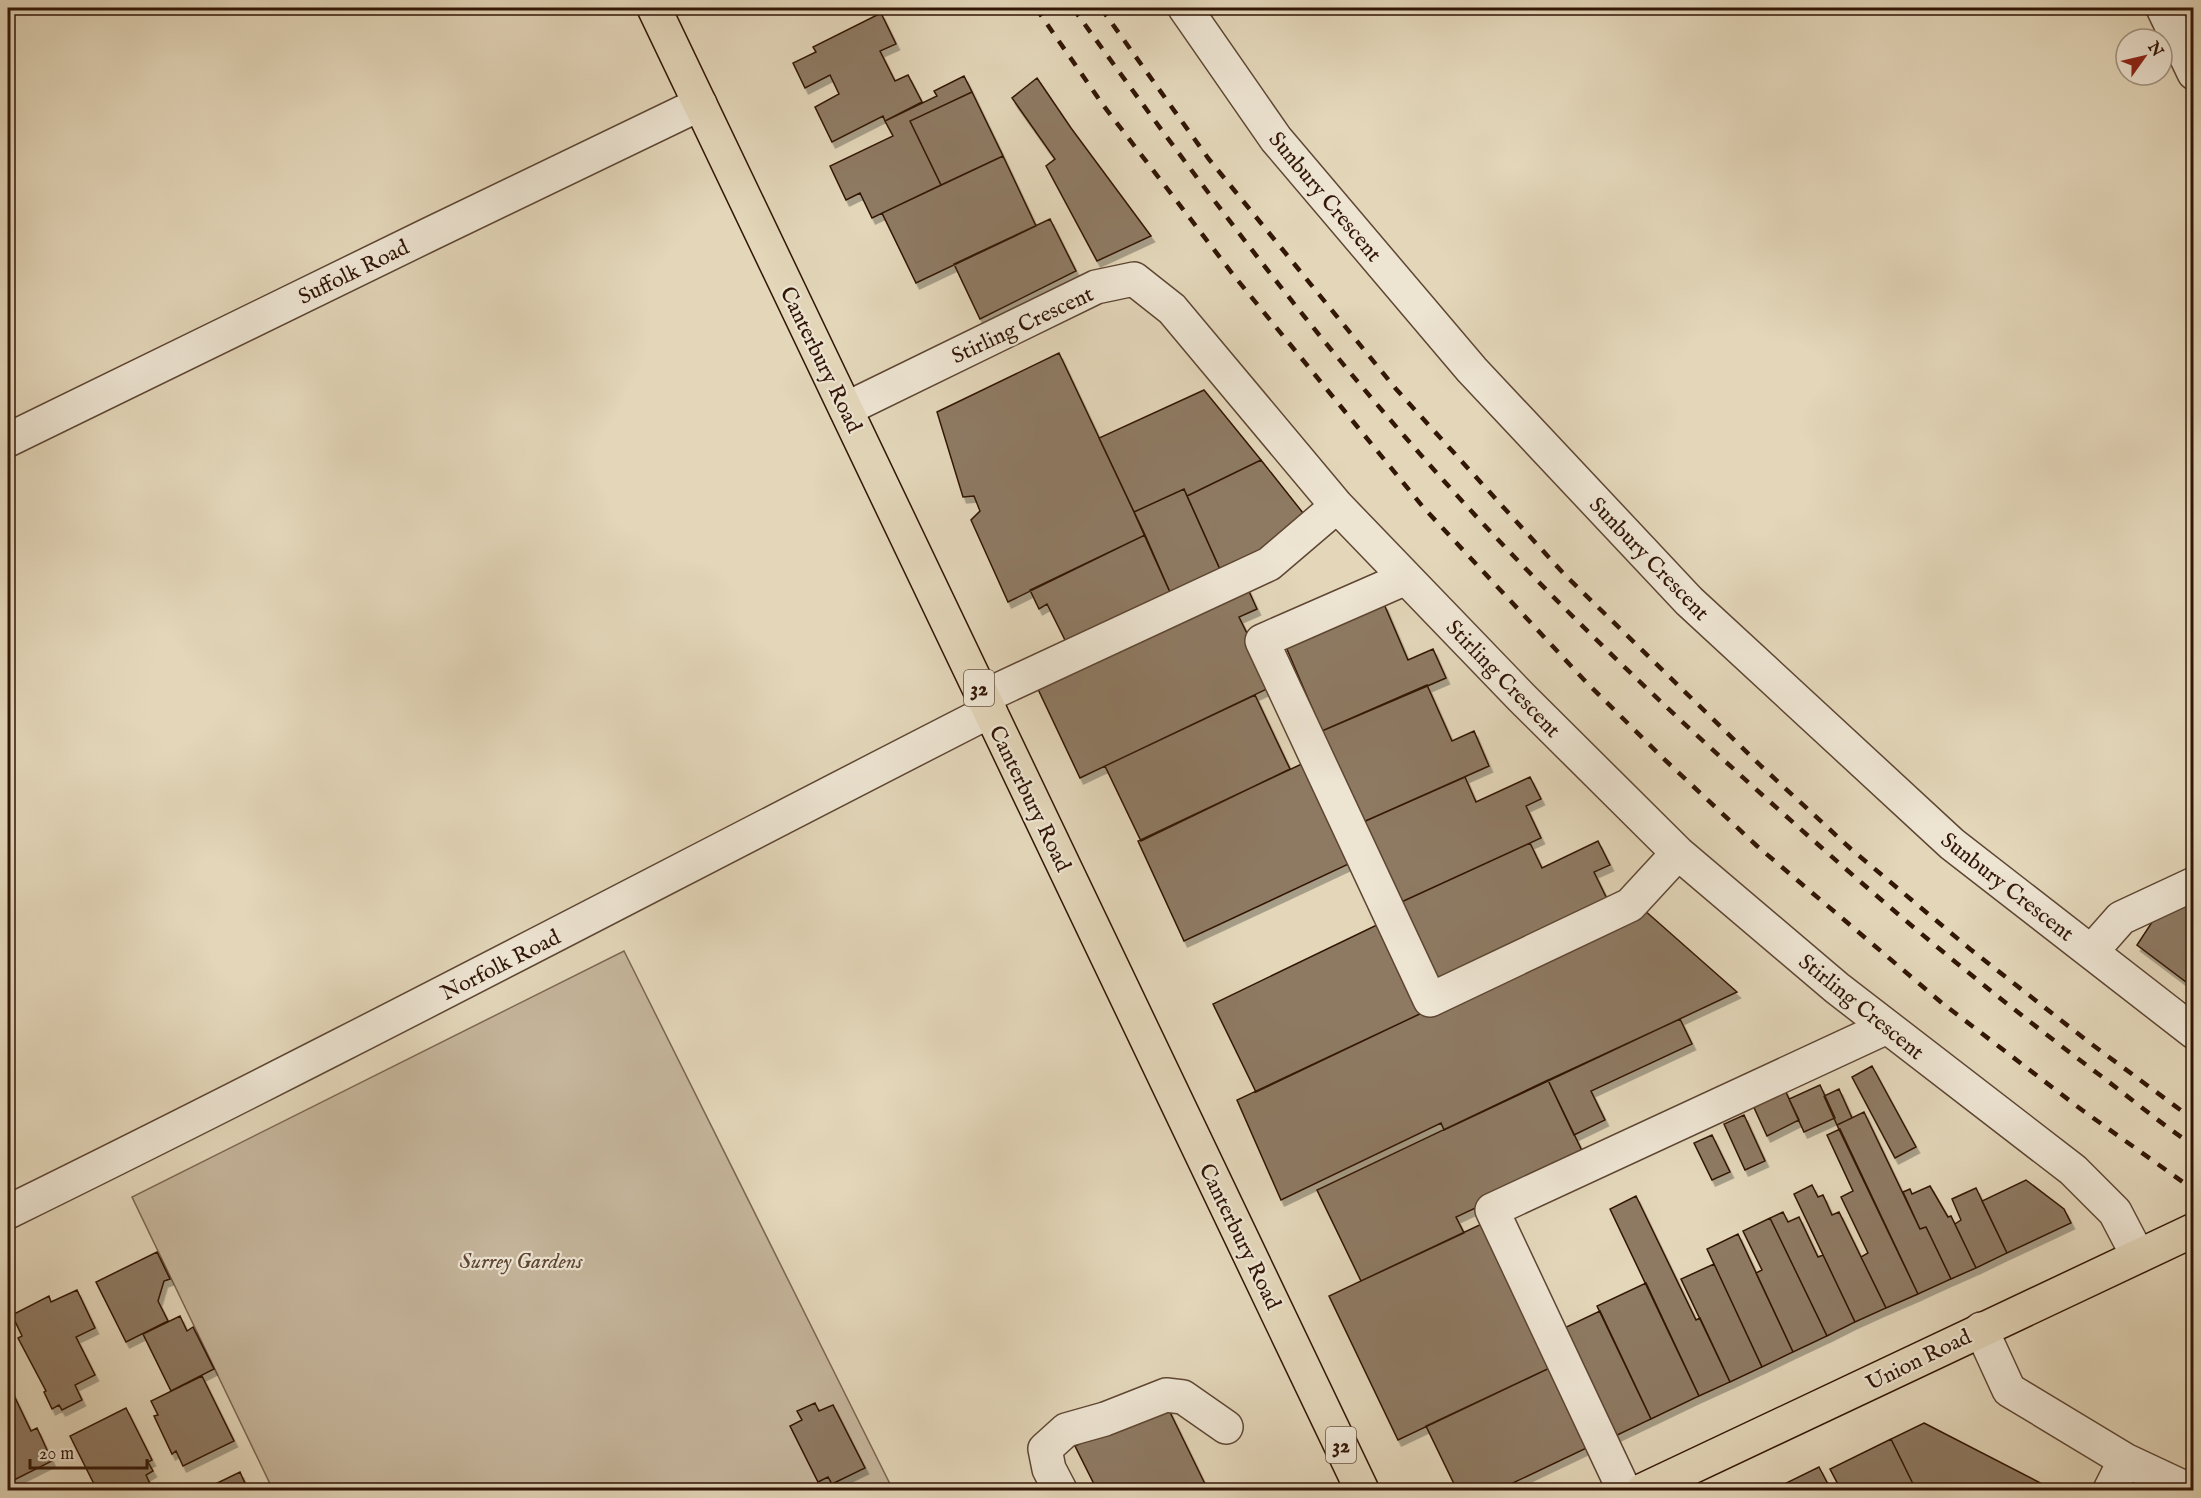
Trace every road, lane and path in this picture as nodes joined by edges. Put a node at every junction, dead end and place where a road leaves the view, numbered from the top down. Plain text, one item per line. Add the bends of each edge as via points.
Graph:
1 (654, 8) edge
2 (1185, 8) edge
3 (2163, 8) edge
4 (2193, 73) edge
5 (700, 104) junction
6 (846, 409) junction
7 (8, 440) edge
8 (1336, 506) junction
9 (1406, 578) junction
10 (987, 704) junction
11 (1678, 853) junction
12 (2193, 884) edge
13 (2091, 952) junction
14 (1887, 1027) junction
15 (2193, 1032) edge
16 (8, 1212) edge
17 (2193, 1230) edge
18 (2138, 1256) junction
19 (1982, 1329) junction
20 (1226, 1428) dead end
21 (2125, 1460) junction
22 (1060, 1491) edge
23 (1362, 1491) edge
24 (1623, 1491) edge
25 (1643, 1491) edge
26 (2110, 1491) edge
27 (2189, 1491) edge

1 - 5 main road, Canterbury Road / 32
2 - 13 street, Sunbury Crescent via 1276,139 1472,370 1689,601 1952,844
3 - 4 street
5 - 6 main road, Canterbury Road / 32
5 - 7 street, Suffolk Road
6 - 8 street, Stirling Crescent via 1096,287 1134,279 1172,309
6 - 10 main road, Canterbury Road / 32
8 - 9 street, Stirling Crescent
8 - 10 street, Norfolk Road via 1269,564
9 - 11 street, Stirling Crescent
9 - 11 street via 1263,641 1430,1000 1630,905
10 - 16 street, Norfolk Road via 568,929
10 - 23 main road, Canterbury Road / 32
11 - 14 street, Stirling Crescent
12 - 13 street via 2121,918
13 - 15 street, Sunbury Crescent
14 - 18 street, Stirling Crescent via 2073,1170 2115,1212
14 - 24 street via 1492,1210
17 - 18 main road, Union Road
18 - 19 main road, Union Road
19 - 21 street via 2009,1390
19 - 25 main road, Union Road
20 - 22 street via 1183,1397 1166,1395 1066,1430 1045,1449
21 - 26 street
21 - 27 street

